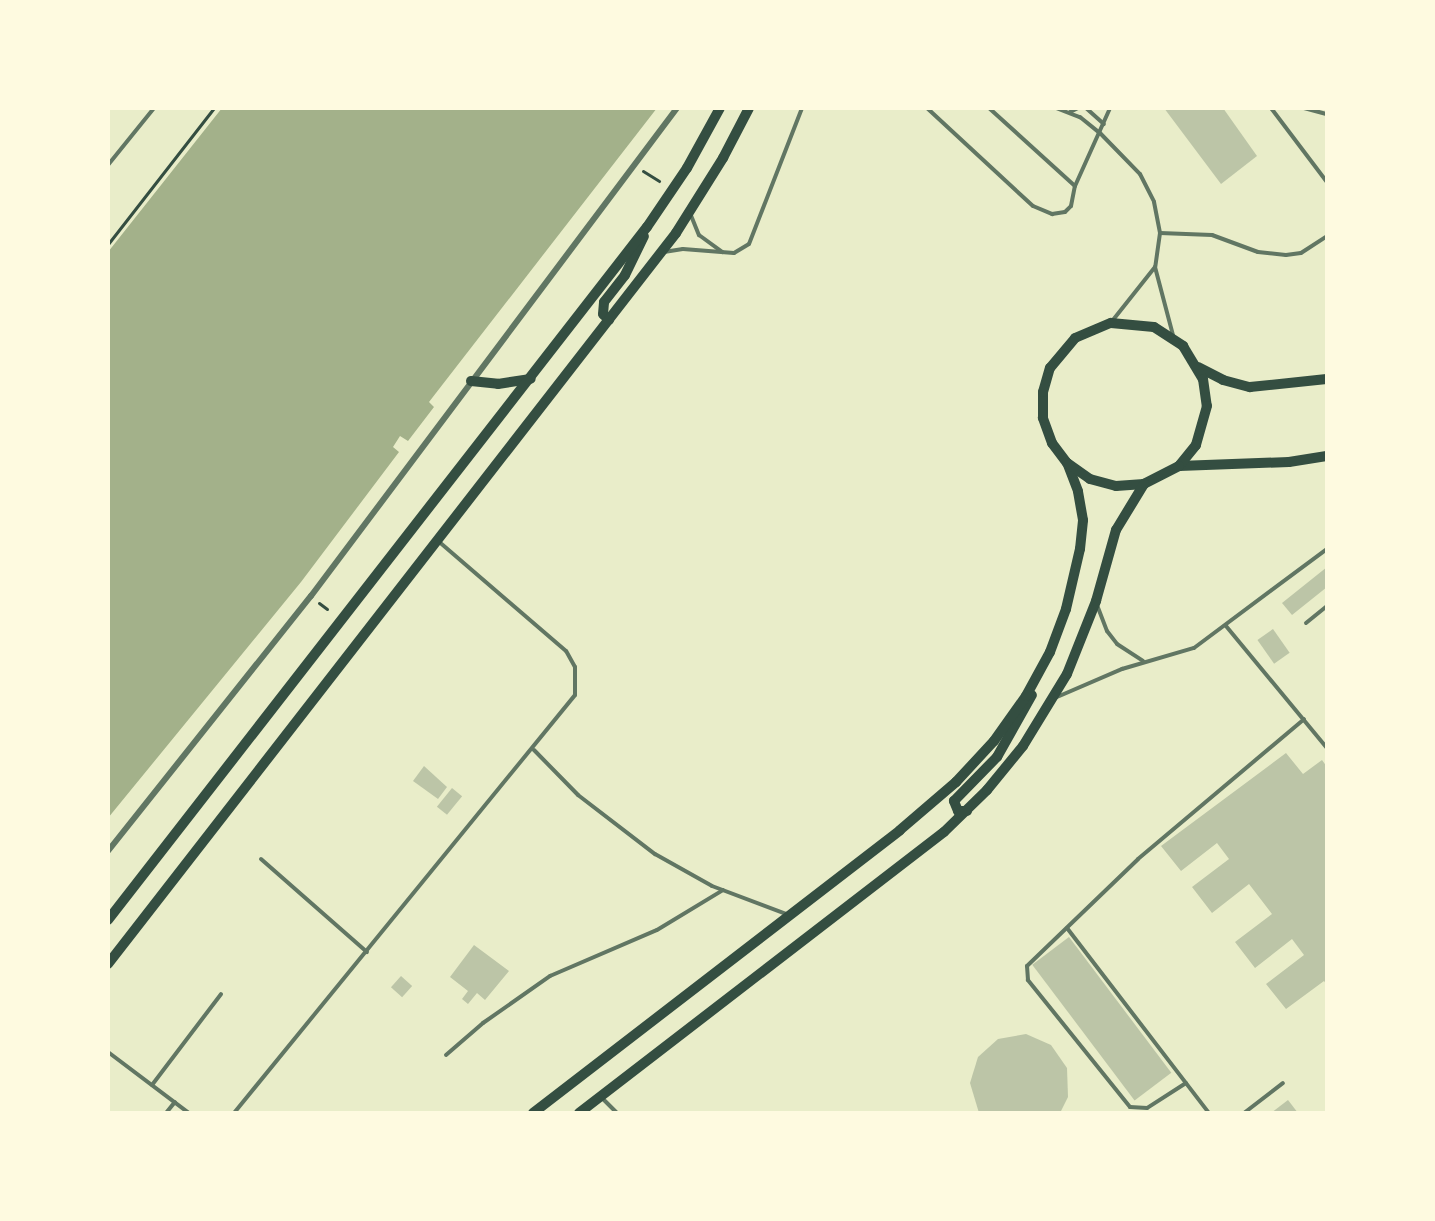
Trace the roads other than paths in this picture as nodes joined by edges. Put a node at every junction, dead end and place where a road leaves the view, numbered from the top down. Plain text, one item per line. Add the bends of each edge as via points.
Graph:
1 (154, 108) edge
2 (677, 108) edge
3 (720, 108) edge
4 (749, 108) edge
5 (802, 108) edge
6 (927, 108) edge
7 (990, 108) edge
8 (1056, 108) edge
9 (1078, 108) edge
10 (1086, 108) edge
11 (1110, 108) edge
12 (1272, 108) edge
13 (1304, 108) edge
14 (1069, 112) junction
15 (1327, 114) edge
16 (1104, 124) junction
17 (1100, 133) junction
18 (108, 165) edge
19 (1327, 182) edge
20 (1075, 186) junction
21 (689, 213) junction
22 (647, 227) junction
23 (1160, 233) junction
24 (1326, 239) edge
25 (661, 253) junction
26 (723, 253) junction
27 (1155, 267) junction
28 (609, 320) junction
29 (1111, 323) junction
30 (1173, 338) junction
31 (1198, 367) junction
32 (531, 378) junction
33 (1327, 379) edge
34 (471, 381) junction
35 (1327, 456) edge
36 (1067, 463) junction
37 (1179, 466) junction
38 (1144, 484) junction
39 (437, 540) junction
40 (1327, 549) edge
41 (1096, 601) junction
42 (1327, 606) edge
43 (1306, 623) dead end
44 (1226, 626) junction
45 (1144, 662) junction
46 (1039, 672) junction
47 (1054, 698) junction
48 (1304, 719) junction
49 (1327, 748) edge
50 (534, 750) junction
51 (967, 811) junction
52 (108, 851) edge
53 (261, 859) dead end
54 (723, 890) junction
55 (791, 915) junction
56 (108, 920) edge
57 (1067, 928) junction
58 (367, 952) junction
59 (108, 964) edge
60 (221, 994) dead end
61 (108, 1052) edge
62 (446, 1055) dead end
63 (1186, 1083) junction
64 (1283, 1083) dead end
65 (152, 1085) junction
66 (600, 1097) junction
67 (174, 1102) junction
68 (166, 1113) edge
69 (189, 1113) edge
70 (234, 1113) edge
71 (533, 1113) edge
72 (579, 1113) edge
73 (617, 1113) edge
74 (1209, 1113) edge
75 (1244, 1113) edge

1 - 18 lane
2 - 34 street
3 - 22 main road via 687,168
4 - 21 main road
5 - 26 lane via 749,244 740,251
6 - 20 lane via 1039,210 1065,212 1071,206
7 - 20 lane
8 - 14 lane
9 - 14 lane
10 - 16 lane
11 - 16 lane
12 - 19 lane
13 - 15 lane
14 - 17 lane
16 - 17 lane
17 - 20 lane
17 - 23 lane via 1148,188
21 - 25 main road
21 - 26 lane via 699,235
22 - 28 main road via 632,264 602,306
22 - 32 main road
23 - 24 lane via 1223,237 1272,255 1300,253
23 - 27 lane
25 - 26 lane via 682,249
25 - 28 main road
27 - 29 lane
27 - 30 lane
28 - 39 main road
29 - 30 main road via 1143,324
29 - 36 main road via 1075,338 1057,356 1045,380 1042,405 1046,431
30 - 31 main road
31 - 33 main road via 1222,380 1250,387
31 - 37 main road via 1206,393 1206,420 1196,445
32 - 34 main road via 498,384
32 - 56 main road
34 - 52 street via 311,596
35 - 37 main road via 1289,462
36 - 38 main road via 1103,483
36 - 46 main road via 1080,498 1082,535 1066,609
37 - 38 main road
38 - 41 main road via 1116,530
39 - 50 lane via 571,659 577,677 575,695
39 - 59 main road
40 - 44 lane
41 - 45 lane via 1100,617 1117,644
41 - 47 main road
42 - 43 lane
44 - 45 lane via 1194,648
44 - 48 lane
45 - 47 lane
46 - 51 main road via 1024,715 1008,742 954,801 958,811
46 - 55 main road via 1011,720 956,782
47 - 51 main road via 1023,746
48 - 49 lane
48 - 57 lane via 1138,859
50 - 54 lane via 578,795 628,836
50 - 58 lane
51 - 66 main road
53 - 58 lane
54 - 55 lane
54 - 62 lane via 657,930 550,976 509,1003
55 - 71 main road
57 - 63 lane
57 - 63 lane via 1030,962 1028,980 1130,1107 1143,1110
58 - 70 lane
60 - 65 lane
61 - 65 lane
63 - 74 lane
64 - 75 lane
65 - 67 lane
66 - 72 main road
66 - 73 lane
67 - 68 lane
67 - 69 lane

